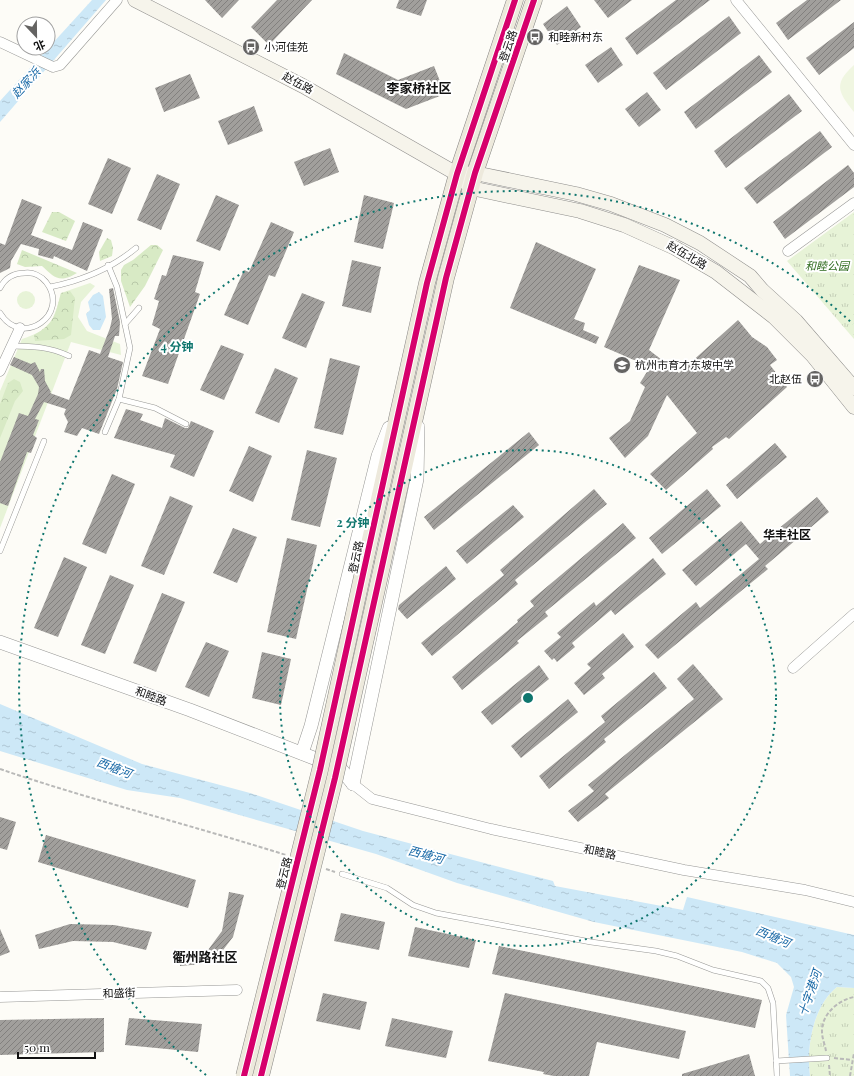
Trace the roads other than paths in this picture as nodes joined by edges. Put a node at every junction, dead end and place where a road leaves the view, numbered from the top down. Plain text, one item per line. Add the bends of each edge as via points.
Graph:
1 (117, 0) edge
2 (135, 0) edge
3 (515, 0) edge
4 (534, 0) edge
5 (736, 0) edge
6 (0, 42) edge
7 (854, 145) edge
8 (457, 174) junction
9 (473, 181) junction
10 (854, 203) edge
11 (136, 248) dead end
12 (788, 252) dead end
13 (108, 265) junction
14 (50, 287) junction
15 (0, 288) edge
16 (139, 308) dead end
17 (0, 313) edge
18 (125, 324) junction
19 (20, 328) junction
20 (12, 346) junction
21 (69, 356) dead end
22 (0, 372) edge
23 (854, 388) edge
24 (411, 395) junction
25 (119, 400) junction
26 (854, 407) edge
27 (186, 424) dead end
28 (105, 432) dead end
29 (44, 441) dead end
30 (0, 551) edge
31 (854, 614) edge
32 (0, 642) edge
33 (793, 668) dead end
34 (302, 753) junction
35 (353, 784) junction
36 (342, 874) road end
37 (854, 902) edge
38 (237, 990) dead end
39 (0, 996) edge
40 (827, 1058) road end
41 (776, 1061) junction
42 (244, 1076) edge
43 (261, 1076) edge
44 (777, 1076) edge

1 - 6 street via 60,65 53,67
2 - 8 main road, 赵伍路 via 304,86
3 - 8 main road, 登云路
4 - 9 main road, 登云路
5 - 7 street
8 - 9 main road, 赵伍路
8 - 24 main road, 登云路 via 427,283
9 - 23 main road, 赵伍北路 via 576,194 653,220 700,243 750,276 796,320
9 - 24 main road, 登云路
9 - 26 main road, 赵伍北路 via 624,225 675,248 716,272 774,317 813,356
10 - 12 street
11 - 13 lane via 127,256
13 - 14 lane via 73,282
13 - 18 lane via 117,288
14 - 15 lane via 37,275 28,272 9,277
14 - 19 lane via 53,295 50,313 45,320 38,326
16 - 18 lane
17 - 19 lane via 11,325
18 - 25 lane via 130,348
19 - 20 street
20 - 21 lane via 38,346 54,349
20 - 22 street
24 - 34 street via 378,456 311,726
24 - 35 street via 417,479
24 - 42 main road, 登云路, bridge via 366,558 320,770
24 - 43 main road, 登云路, bridge via 383,562 335,778
25 - 27 lane via 155,408
25 - 28 lane
29 - 30 lane
31 - 33 street
32 - 34 street, 和睦路
34 - 35 street, 和睦路 via 342,769
35 - 37 street, 和睦路 via 372,799 491,829 684,870 805,890
36 - 41 lane via 387,888 413,905 436,913 591,942 656,951 714,970 762,981 768,988 773,1002
38 - 39 street, 和盛街
40 - 41 lane
41 - 44 lane

